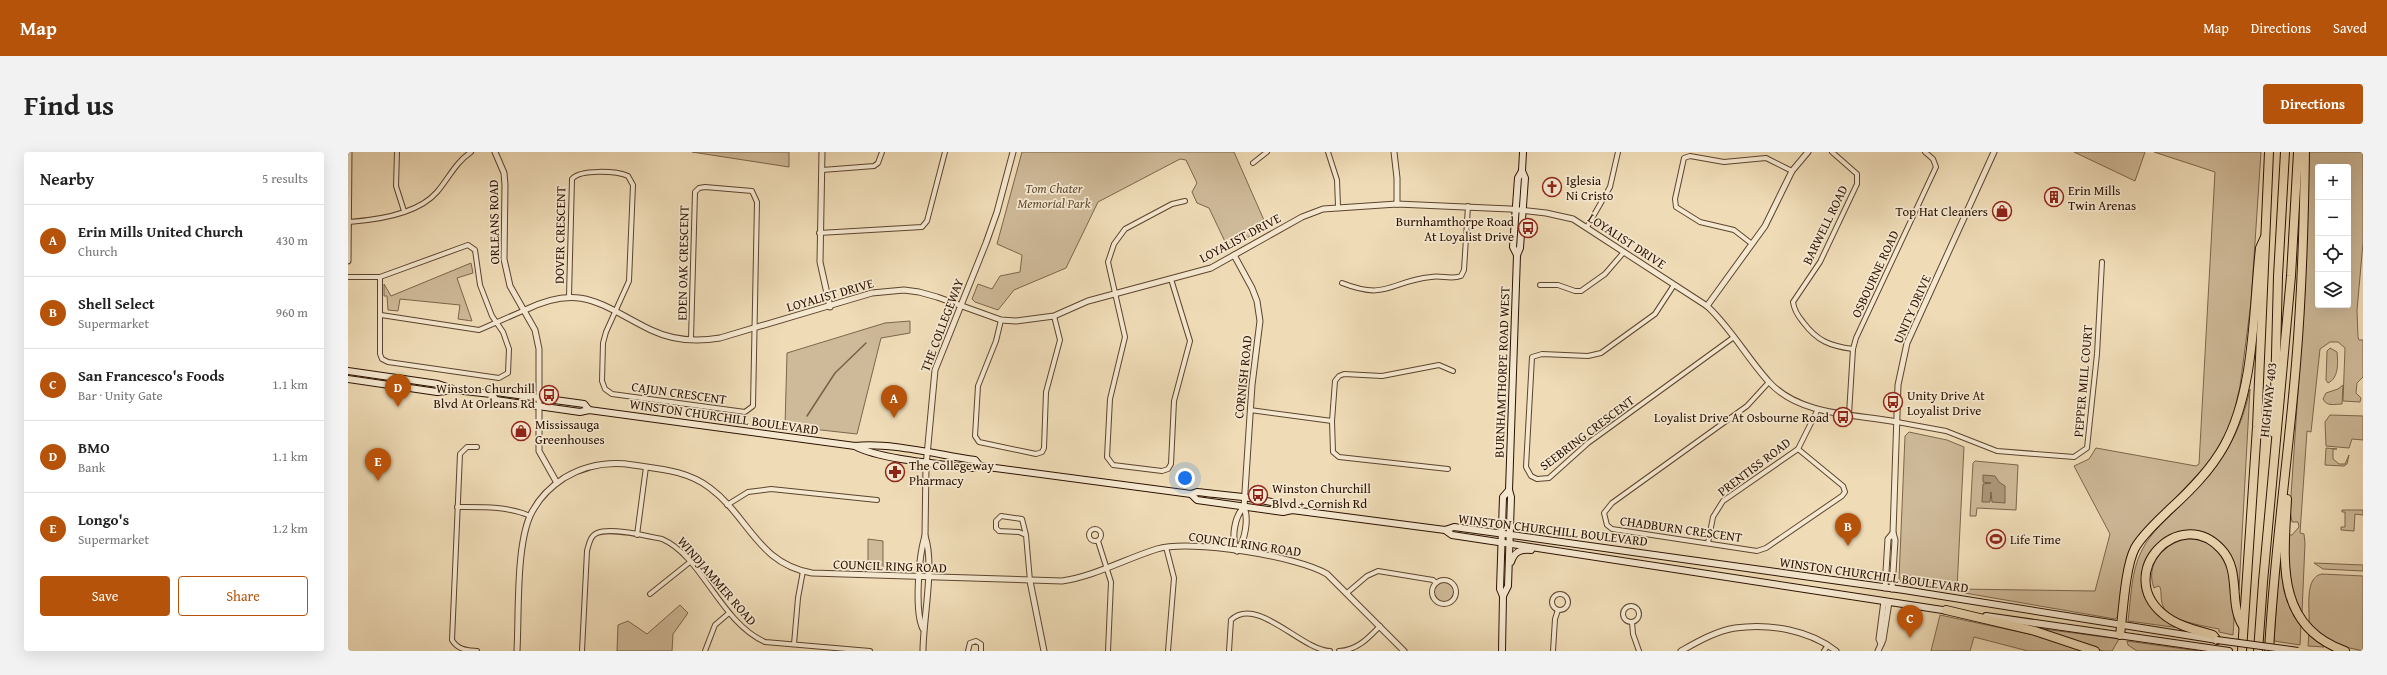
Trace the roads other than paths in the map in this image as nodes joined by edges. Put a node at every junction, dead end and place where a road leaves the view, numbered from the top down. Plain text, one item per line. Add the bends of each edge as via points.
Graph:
1 (349, 152) edge
2 (397, 152) edge
3 (470, 152) edge
4 (495, 152) edge
5 (822, 152) edge
6 (882, 152) edge
7 (945, 152) edge
8 (1013, 152) edge
9 (1267, 152) edge
10 (1328, 152) edge
11 (1394, 152) edge
12 (1523, 152) edge
13 (1618, 152) edge
14 (1808, 152) edge
15 (1832, 152) edge
16 (1924, 152) edge
17 (1994, 152) edge
18 (2269, 152) edge
19 (2285, 152) edge
20 (2298, 152) edge
21 (2305, 152) edge
22 (1253, 163) dead end
23 (822, 170) junction
24 (1522, 171) junction
25 (1792, 171) junction
26 (1185, 201) dead end
27 (1397, 204) junction
28 (1338, 206) junction
29 (1468, 206) junction
30 (1516, 210) junction
31 (1524, 210) junction
32 (404, 211) junction
33 (349, 222) edge
34 (1587, 228) junction
35 (819, 233) junction
36 (2267, 233) junction
37 (1752, 244) junction
38 (1624, 252) junction
39 (1517, 254) junction
40 (1234, 255) junction
41 (348, 261) edge
42 (2102, 262) dead end
43 (348, 277) edge
44 (380, 278) junction
45 (1171, 279) junction
46 (1342, 283) dead end
47 (1540, 285) dead end
48 (1674, 285) junction
49 (1114, 294) junction
50 (569, 296) junction
51 (960, 305) junction
52 (1707, 306) junction
53 (830, 307) junction
54 (525, 310) junction
55 (618, 310) junction
56 (381, 315) junction
57 (1054, 316) junction
58 (1000, 320) junction
59 (496, 323) junction
60 (754, 328) junction
61 (1734, 337) junction
62 (691, 339) junction
63 (1853, 349) junction
64 (1453, 370) dead end
65 (348, 371) edge
66 (348, 379) edge
67 (1769, 382) junction
68 (455, 390) junction
69 (491, 394) junction
70 (540, 398) junction
71 (540, 406) junction
72 (1818, 409) junction
73 (589, 410) junction
74 (1250, 410) junction
75 (1849, 414) junction
76 (1332, 421) junction
77 (1897, 422) junction
78 (2275, 442) junction
79 (2286, 444) junction
80 (477, 446) dead end
81 (855, 446) junction
82 (1798, 449) junction
83 (927, 453) junction
84 (926, 461) junction
85 (980, 466) junction
86 (646, 467) junction
87 (1448, 469) dead end
88 (557, 483) junction
89 (1509, 490) junction
90 (1191, 494) junction
91 (1244, 498) junction
92 (877, 500) dead end
93 (727, 505) junction
94 (457, 507) junction
95 (1244, 507) junction
96 (1292, 510) junction
97 (530, 516) junction
98 (1445, 530) junction
99 (1502, 534) junction
100 (637, 535) junction
101 (1026, 535) junction
102 (1510, 535) junction
103 (925, 536) junction
104 (1098, 541) dead end
105 (1502, 542) junction
106 (1510, 543) junction
107 (1708, 543) junction
108 (1166, 547) junction
109 (1557, 550) junction
110 (1237, 551) junction
111 (690, 562) junction
112 (1106, 568) junction
113 (803, 571) junction
114 (920, 578) junction
115 (928, 578) junction
116 (1030, 581) junction
117 (1436, 583) junction
118 (1508, 586) junction
119 (1888, 588) junction
120 (1347, 593) junction
121 (650, 594) dead end
122 (1503, 596) junction
123 (1887, 602) junction
124 (1558, 610) dead end
125 (1946, 610) junction
126 (729, 613) junction
127 (1632, 622) junction
128 (1380, 626) junction
129 (2121, 626) junction
130 (2243, 626) junction
131 (923, 629) junction
132 (2120, 635) junction
133 (2217, 640) junction
134 (794, 644) junction
135 (1828, 645) junction
136 (478, 651) edge
137 (517, 651) edge
138 (582, 651) edge
139 (704, 651) edge
140 (870, 651) edge
141 (923, 651) edge
142 (968, 651) edge
143 (981, 651) edge
144 (1044, 651) edge
145 (1108, 651) edge
146 (1168, 651) edge
147 (1229, 651) edge
148 (1330, 651) edge
149 (1339, 651) edge
150 (1404, 651) edge
151 (1502, 651) edge
152 (1553, 651) edge
153 (1639, 651) edge
154 (1681, 651) edge
155 (1824, 651) edge
156 (1836, 651) edge
157 (1878, 651) edge
158 (2095, 651) edge
159 (2229, 651) edge
160 (2242, 651) edge
161 (2258, 651) edge
162 (2269, 651) edge
163 (2298, 651) edge
164 (2344, 651) edge

1 - 33 street
2 - 32 street via 396,186
3 - 32 street via 452,169 431,199
4 - 54 street, ORLEANS ROAD via 504,173 504,259 510,286
5 - 23 street
6 - 23 street via 874,166
7 - 35 street via 927,221 922,227
8 - 51 street, THE COLLEGEWAY via 997,212
9 - 22 street
10 - 28 street via 1337,180
11 - 27 street
12 - 24 main road, BURNHAMTHORPE ROAD WEST
13 - 34 street via 1610,187
14 - 25 street
15 - 63 street, BARWELL ROAD via 1857,174 1857,184 1820,262 1793,302 1797,314 1818,340 1832,347
16 - 63 street, OSBOURNE ROAD via 1933,159 1936,167
17 - 77 street, UNITY DRIVE via 1907,343 1899,375
18 - 36 highway, HIGHWAY 403
19 - 78 highway via 2273,422
20 - 78 highway, HIGHWAY 403 via 2291,283
21 - 79 highway via 2300,309
23 - 35 street
24 - 30 main road, BURNHAMTHORPE ROAD WEST via 1518,178
24 - 31 main road, BURNHAMTHORPE ROAD WEST via 1525,178
25 - 37 street via 1765,226
25 - 37 street via 1766,158 1724,162 1690,156 1684,158 1675,199 1676,207 1700,222 1734,230
26 - 49 street via 1172,204 1119,234 1108,262
27 - 28 street, LOYALIST DRIVE
27 - 29 street, LOYALIST DRIVE
28 - 40 street, LOYALIST DRIVE via 1302,217
29 - 30 street, LOYALIST DRIVE
29 - 46 street via 1464,270 1461,276 1420,278 1378,292 1357,289
30 - 31 street, LOYALIST DRIVE
30 - 39 main road, BURNHAMTHORPE ROAD WEST via 1514,247
31 - 34 street, LOYALIST DRIVE via 1565,217
31 - 39 main road, BURNHAMTHORPE ROAD WEST via 1520,248
32 - 33 street via 375,221
33 - 41 street
34 - 38 street, LOYALIST DRIVE
35 - 53 street via 820,262
36 - 129 highway via 2260,248 2248,361 2243,396 2235,423 2224,447 2210,468 2146,532 2135,548 2130,564
36 - 130 highway, HIGHWAY 403
37 - 52 street
38 - 47 street via 1608,271 1587,288 1575,291 1558,285
38 - 48 street, LOYALIST DRIVE
39 - 89 main road, BURNHAMTHORPE ROAD WEST
40 - 45 street, LOYALIST DRIVE via 1204,271
40 - 74 street, CORNISH ROAD via 1252,288 1260,311
42 - 77 street, PEPPER MILL COURT via 2094,381 2087,448 2083,453 2074,457 1997,451 1946,431
43 - 44 street
44 - 56 street
44 - 59 street via 470,245 475,250 480,285
45 - 49 street, LOYALIST DRIVE
45 - 49 street via 1190,341 1174,401 1171,464 1168,469 1162,471 1112,465 1106,457 1110,399 1125,336
48 - 52 street, LOYALIST DRIVE
48 - 61 street, SEEBRING CRESCENT via 1655,314 1605,351 1596,355 1542,354 1532,358 1526,467 1531,476 1537,480 1549,478 1588,443
49 - 57 street, LOYALIST DRIVE via 1088,301
50 - 54 street, LOYALIST DRIVE
50 - 55 street, LOYALIST DRIVE via 596,301
50 - 55 street, DOVER CRESCENT via 572,179 586,172 624,174 632,180 633,185 629,281
51 - 53 street, LOYALIST DRIVE via 904,290 872,293
51 - 58 street, LOYALIST DRIVE
51 - 83 street, THE COLLEGEWAY via 935,370
52 - 61 street, LOYALIST DRIVE
53 - 60 street, LOYALIST DRIVE
54 - 59 street
54 - 70 street, ORLEANS ROAD via 535,330 539,349
55 - 60 street, CAJUN CRESCENT via 606,332 604,343 602,381 605,389 612,394 745,412 753,406
55 - 62 street, LOYALIST DRIVE via 652,330 678,339
56 - 59 street via 479,330
56 - 59 street via 382,359 499,378 508,373 509,349
57 - 58 street, LOYALIST DRIVE
57 - 58 street via 1060,340 1046,392 1044,448 1036,454 979,442 975,436 978,386 996,341
60 - 62 street, LOYALIST DRIVE via 720,338
60 - 62 street, EDEN OAK CRESCENT via 757,202 752,191 699,188 694,199
61 - 67 street, LOYALIST DRIVE
63 - 75 street, OSBOURNE ROAD
64 - 76 street via 1440,365 1382,376 1339,376 1335,381
65 - 68 main road, WINSTON CHURCHILL BOULEVARD via 438,384
66 - 68 main road, WINSTON CHURCHILL BOULEVARD via 437,392
67 - 72 street, LOYALIST DRIVE via 1792,399
67 - 107 street, CHADBURN CRESCENT via 1747,406 1612,504 1604,513 1607,525 1612,529
68 - 69 main road, WINSTON CHURCHILL BOULEVARD
69 - 70 main road, WINSTON CHURCHILL BOULEVARD via 496,392
69 - 71 main road, WINSTON CHURCHILL BOULEVARD via 496,400
70 - 71 street, ORLEANS ROAD
70 - 73 main road, WINSTON CHURCHILL BOULEVARD via 584,404
71 - 73 main road, WINSTON CHURCHILL BOULEVARD via 580,412
71 - 88 street, ORLEANS ROAD via 539,452
72 - 75 street, LOYALIST DRIVE
72 - 82 street, PRENTISS ROAD
73 - 81 main road, WINSTON CHURCHILL BOULEVARD
74 - 76 street
74 - 91 street, CORNISH ROAD
75 - 77 street, LOYALIST DRIVE
76 - 87 street via 1333,452 1339,457
77 - 119 street, UNITY DRIVE via 1893,533 1895,540
78 - 161 highway, HIGHWAY 403
79 - 162 highway
79 - 164 highway via 2288,472 2284,574 2288,593 2296,611 2311,631 2323,641
80 - 94 street via 467,447 460,454
81 - 83 main road, WINSTON CHURCHILL BOULEVARD via 866,445
81 - 84 main road, WINSTON CHURCHILL BOULEVARD via 866,452
82 - 107 street, PRENTISS ROAD via 1723,502 1713,517
82 - 107 street, CHADBURN CRESCENT via 1843,486 1845,490 1842,496 1766,548 1757,550
83 - 84 street, THE COLLEGEWAY
83 - 85 main road, WINSTON CHURCHILL BOULEVARD via 975,460
84 - 85 main road, WINSTON CHURCHILL BOULEVARD via 973,468
84 - 103 street, THE COLLEGEWAY
85 - 90 main road, WINSTON CHURCHILL BOULEVARD
86 - 88 street, COUNCIL RING ROAD via 615,463 597,465 572,473
86 - 93 street, COUNCIL RING ROAD via 693,477 710,488
86 - 100 street
88 - 97 street, COUNCIL RING ROAD via 542,498
89 - 99 main road, BURNHAMTHORPE ROAD WEST via 1503,497
89 - 102 main road, BURNHAMTHORPE ROAD WEST
90 - 91 main road, WINSTON CHURCHILL BOULEVARD via 1197,492
90 - 95 main road, WINSTON CHURCHILL BOULEVARD via 1196,500
91 - 95 street, CORNISH ROAD
91 - 96 main road, WINSTON CHURCHILL BOULEVARD via 1285,505
92 - 93 street via 771,489 748,492
93 - 113 street, COUNCIL RING ROAD via 766,551 784,564
94 - 97 street via 493,508 522,512
94 - 136 street via 452,640 460,649
95 - 96 main road, WINSTON CHURCHILL BOULEVARD via 1283,512
95 - 110 street, CORNISH ROAD via 1247,514 1242,544
95 - 110 street via 1238,513 1233,544
96 - 98 main road, WINSTON CHURCHILL BOULEVARD
97 - 137 street, COUNCIL RING ROAD via 522,547
98 - 99 main road, WINSTON CHURCHILL BOULEVARD via 1454,527
98 - 105 main road, WINSTON CHURCHILL BOULEVARD via 1452,535
99 - 102 main road, WINSTON CHURCHILL BOULEVARD
99 - 105 main road, BURNHAMTHORPE ROAD WEST
100 - 111 street, WINDJAMMER ROAD via 671,542
100 - 138 street, WINDJAMMER ROAD via 606,530 596,533 591,538 587,551
101 - 101 street via 1022,519 1001,516 996,521 996,528 1000,531
101 - 116 street
102 - 106 main road, BURNHAMTHORPE ROAD WEST
102 - 119 main road, WINSTON CHURCHILL BOULEVARD
103 - 114 street, THE COLLEGEWAY
103 - 115 street, THE COLLEGEWAY via 929,547
104 - 112 street
105 - 106 main road, WINSTON CHURCHILL BOULEVARD
105 - 122 main road, BURNHAMTHORPE ROAD WEST via 1500,589
106 - 109 main road, WINSTON CHURCHILL BOULEVARD
106 - 118 main road, BURNHAMTHORPE ROAD WEST
108 - 110 street, COUNCIL RING ROAD via 1183,545
108 - 112 street, COUNCIL RING ROAD
108 - 146 street via 1174,578
109 - 118 main road via 1554,554 1523,549 1515,553
109 - 123 main road, WINSTON CHURCHILL BOULEVARD via 1663,569
110 - 120 street, COUNCIL RING ROAD via 1314,566 1327,574
111 - 121 street
111 - 126 street, WINDJAMMER ROAD
112 - 116 street, COUNCIL RING ROAD via 1070,580
112 - 145 street via 1111,582
113 - 114 street, COUNCIL RING ROAD via 831,576
113 - 134 street
114 - 115 street, COUNCIL RING ROAD
114 - 131 street, THE COLLEGEWAY via 919,620
115 - 116 street, COUNCIL RING ROAD
115 - 131 street, THE COLLEGEWAY via 926,621
116 - 144 street
117 - 117 street via 1432,593 1435,600 1445,604 1452,601 1456,591 1453,584 1443,580
117 - 120 street via 1433,580 1378,571 1367,576
118 - 122 main road, BURNHAMTHORPE ROAD WEST
119 - 123 main road
119 - 129 main road, WINSTON CHURCHILL BOULEVARD
120 - 128 street, COUNCIL RING ROAD
122 - 151 main road, BURNHAMTHORPE ROAD WEST
123 - 125 main road, WINSTON CHURCHILL BOULEVARD
123 - 157 street
124 - 152 street
125 - 132 main road, WINSTON CHURCHILL BOULEVARD
125 - 158 highway via 2041,633
126 - 134 street, WINDJAMMER ROAD via 752,636 765,642
126 - 139 street via 715,625
127 - 127 street via 1639,617 1639,612 1636,607 1631,606 1624,610 1623,615 1627,621
127 - 153 street
128 - 149 street via 1359,646
128 - 150 street, COUNCIL RING ROAD
129 - 132 highway
129 - 133 main road, WINSTON CHURCHILL BOULEVARD
130 - 133 highway via 2238,617 2234,574 2230,561 2221,549 2208,539 2194,535 2167,540 2156,550 2148,565 2146,583 2150,599 2171,619 2213,635
130 - 160 highway, HIGHWAY 403
131 - 141 street, THE COLLEGEWAY
132 - 159 main road, WINSTON CHURCHILL BOULEVARD
133 - 163 main road, WINSTON CHURCHILL BOULEVARD, bridge
134 - 140 street, WINDJAMMER ROAD
135 - 154 street via 1797,632 1770,627 1735,628 1720,632
135 - 155 street
135 - 156 street
142 - 143 street via 970,643 976,641 981,644
147 - 148 street via 1231,620 1236,615 1244,613 1278,624 1308,645

